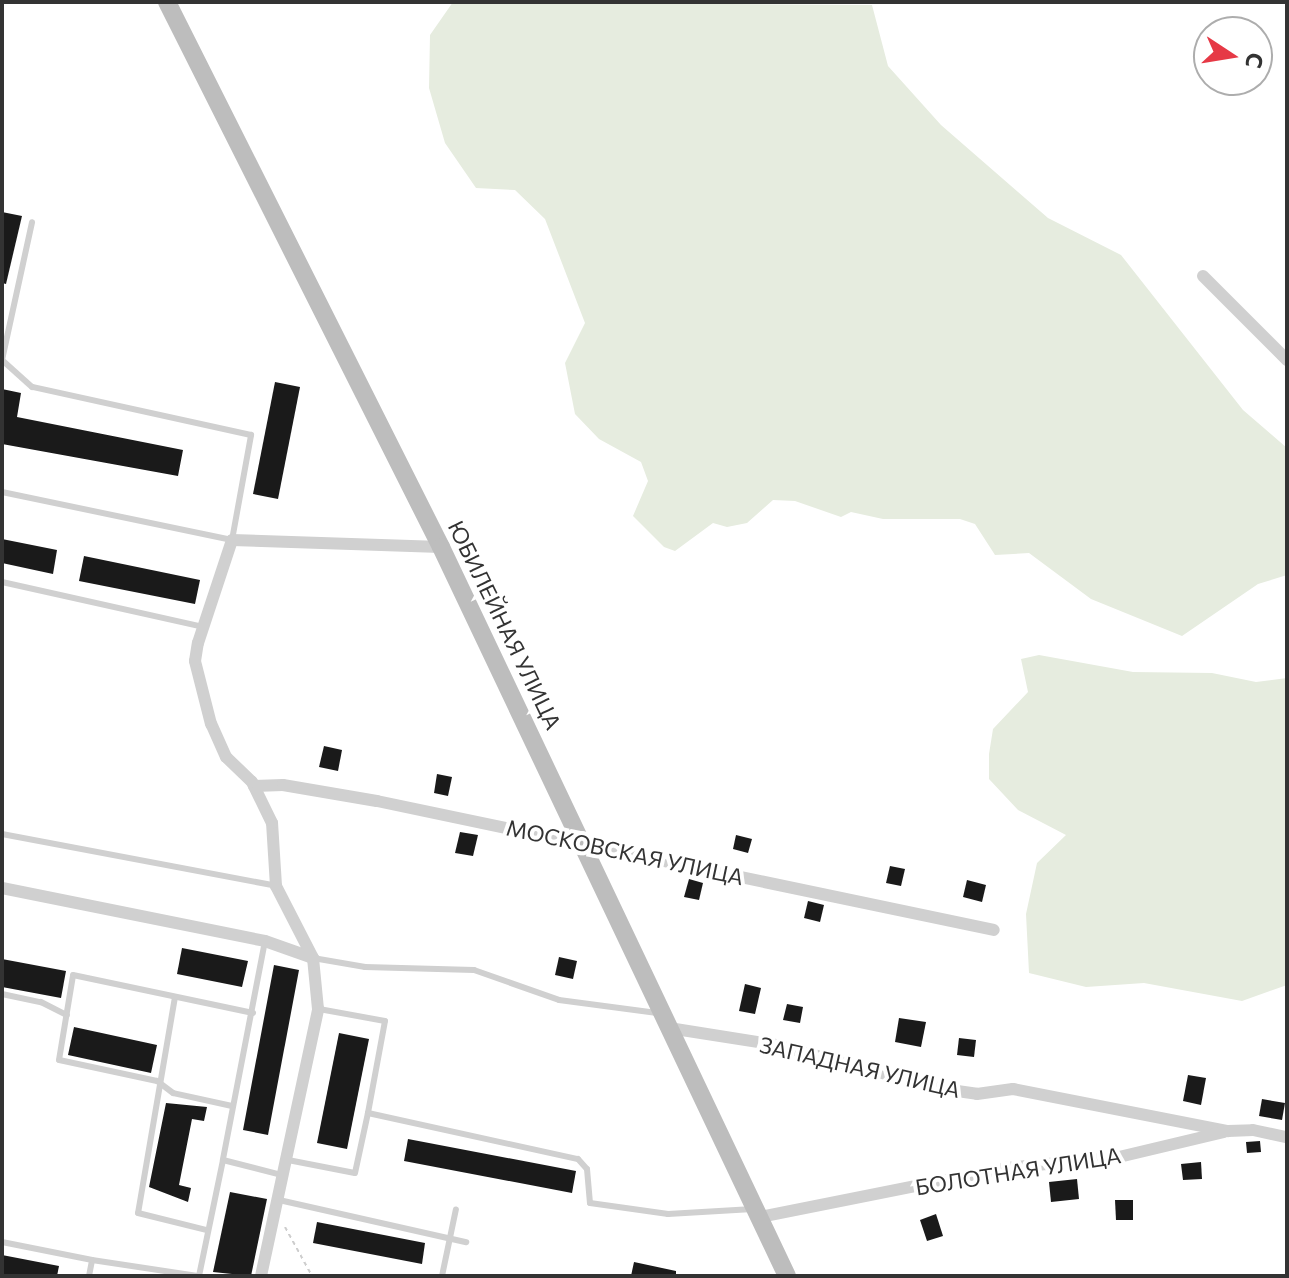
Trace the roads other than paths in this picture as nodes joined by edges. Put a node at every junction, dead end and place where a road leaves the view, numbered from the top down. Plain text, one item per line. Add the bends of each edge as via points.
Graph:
1 (167, 2) edge
2 (32, 222) dead end
3 (1203, 276) dead end
4 (1287, 360) edge
5 (2, 492) edge
6 (232, 540) junction
7 (441, 547) junction
8 (2, 582) edge
9 (207, 628) junction
10 (254, 786) junction
11 (2, 834) edge
12 (584, 843) junction
13 (276, 886) junction
14 (2, 888) edge
15 (994, 930) dead end
16 (265, 941) junction
17 (313, 958) junction
18 (2, 994) edge
19 (175, 997) junction
20 (318, 1009) junction
21 (253, 1013) junction
22 (67, 1015) junction
23 (665, 1021) junction
24 (157, 1081) junction
25 (232, 1106) junction
26 (368, 1113) junction
27 (1228, 1131) junction
28 (1287, 1137) edge
29 (223, 1160) junction
30 (288, 1160) junction
31 (286, 1175) junction
32 (278, 1206) junction
33 (456, 1209) dead end
34 (757, 1213) junction
35 (206, 1230) junction
36 (450, 1240) junction
37 (2, 1242) edge
38 (466, 1242) dead end
39 (92, 1260) junction
40 (89, 1276) edge
41 (198, 1276) edge
42 (261, 1276) edge
43 (442, 1276) edge
44 (787, 1276) edge

1 - 7 main road, ЮБИЛЕЙНАЯ УЛИЦА
2 - 6 lane via 2,360 32,387 251,435
3 - 4 street
5 - 6 lane
6 - 7 street
6 - 9 street
7 - 12 main road, ЮБИЛЕЙНАЯ УЛИЦА
8 - 9 lane
9 - 10 street via 195,661 211,724 226,757
10 - 12 street, МОСКОВСКАЯ УЛИЦА via 283,785 377,801
10 - 13 street via 272,823
11 - 13 lane
12 - 15 street, МОСКОВСКАЯ УЛИЦА
12 - 23 main road, ЮБИЛЕЙНАЯ УЛИЦА
13 - 17 street
14 - 16 street
16 - 17 street
16 - 21 lane
17 - 20 street
17 - 23 lane via 365,967 474,970 559,1000
18 - 22 lane via 41,1002
19 - 21 lane
19 - 22 lane via 73,975
19 - 24 lane
20 - 26 lane via 385,1021
20 - 30 street
21 - 25 lane
22 - 24 lane via 59,1060
23 - 27 street, ЗАПАДНАЯ УЛИЦА via 943,1089 977,1094 1013,1089
23 - 34 main road, ЮБИЛЕЙНАЯ УЛИЦА
24 - 25 lane via 173,1093
24 - 35 lane via 138,1213
25 - 29 lane
26 - 30 lane via 355,1173
26 - 34 lane via 578,1159 587,1169 590,1203 668,1214
27 - 28 street, ЗАПАДНАЯ УЛИЦА
27 - 34 street, БОЛОТНАЯ УЛИЦА via 1119,1157 1005,1168
29 - 31 lane
29 - 35 lane
30 - 31 street
31 - 32 street
32 - 36 lane
32 - 42 street
33 - 36 lane
34 - 44 main road, ЮБИЛЕЙНАЯ УЛИЦА
35 - 41 lane
36 - 38 lane
36 - 43 lane
37 - 39 lane
39 - 40 lane
39 - 41 lane

